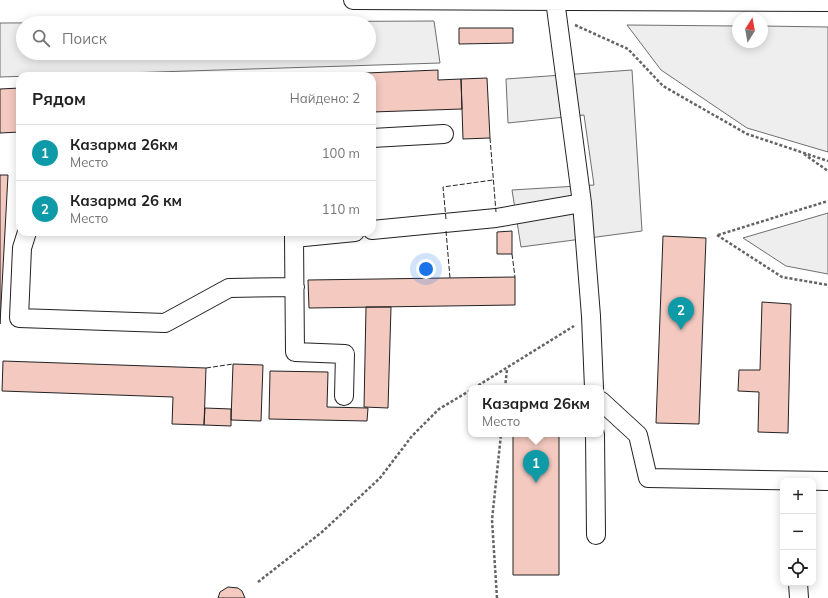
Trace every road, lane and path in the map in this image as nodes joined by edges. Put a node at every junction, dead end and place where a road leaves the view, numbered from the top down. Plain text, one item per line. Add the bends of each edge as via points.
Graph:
1 (352, 0) edge
2 (828, 2) edge
3 (556, 9) edge
4 (444, 134) dead end
5 (376, 138) edge
6 (802, 153) junction
7 (828, 161) edge
8 (828, 171) edge
9 (828, 201) edge
10 (582, 203) junction
11 (376, 230) edge
12 (25, 236) edge
13 (294, 236) edge
14 (828, 285) edge
15 (295, 287) junction
16 (590, 316) junction
17 (508, 368) junction
18 (479, 385) edge
19 (505, 385) edge
20 (594, 385) edge
21 (468, 392) edge
22 (344, 396) dead end
23 (604, 404) edge
24 (501, 437) edge
25 (595, 437) edge
26 (780, 481) edge
27 (816, 481) edge
28 (828, 481) edge
29 (596, 535) dead end
30 (258, 582) dead end
31 (798, 586) edge
32 (498, 598) edge
33 (799, 598) edge

1 - 3 street
2 - 3 street
3 - 6 path via 628,49 663,86 747,134
3 - 10 street
4 - 5 street
6 - 7 path
6 - 8 path
9 - 14 path via 717,235 782,277
10 - 11 street via 496,218
10 - 16 street
12 - 15 street via 22,248 19,318 165,323 229,288
13 - 15 street
15 - 22 street via 295,352 345,354
16 - 17 path
16 - 20 street
17 - 18 path
17 - 19 path
21 - 30 path via 439,409 412,436 380,478 322,532
23 - 26 street via 638,435 648,478
24 - 32 path via 492,520
25 - 29 street
27 - 28 street
31 - 33 street

